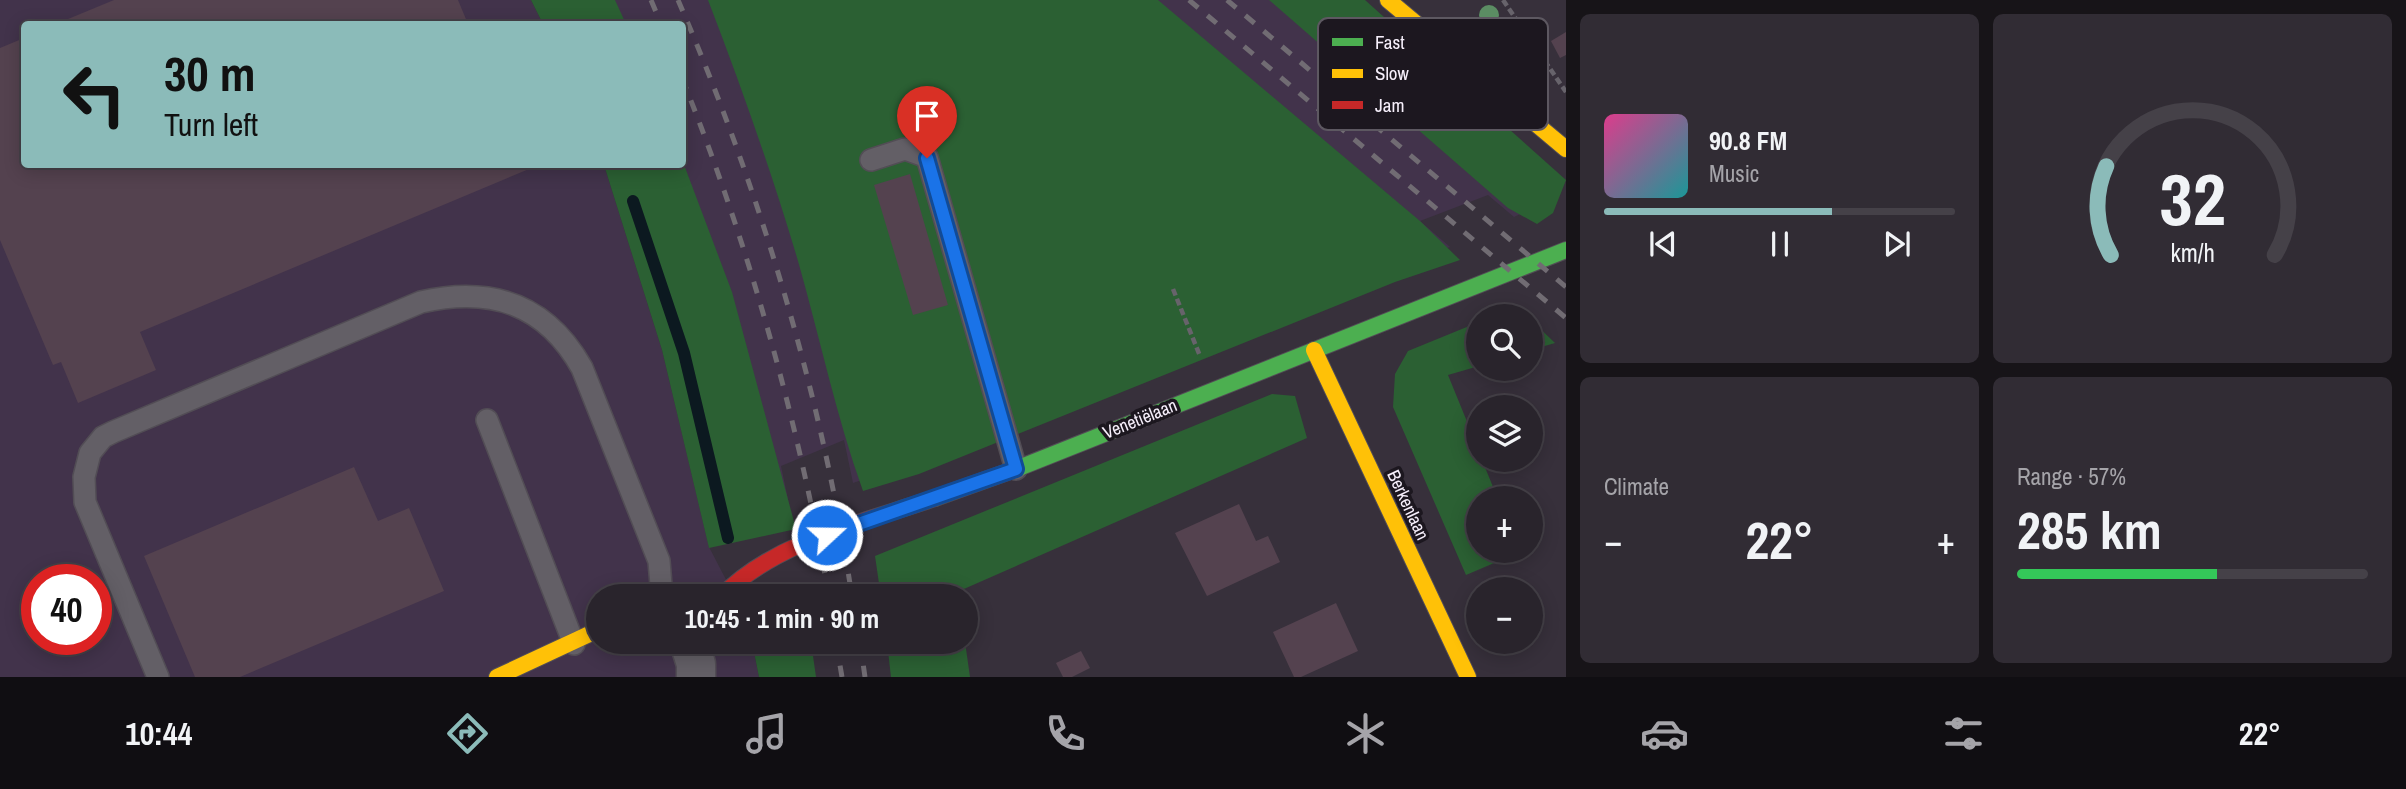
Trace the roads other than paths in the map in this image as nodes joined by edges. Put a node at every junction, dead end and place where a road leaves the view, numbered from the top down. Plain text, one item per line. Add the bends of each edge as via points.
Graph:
1 (1388, 0) edge
2 (1410, 18) edge
3 (1543, 130) edge
4 (1566, 149) edge
5 (871, 160) dead end
6 (1566, 250) edge
7 (1314, 350) junction
8 (487, 420) dead end
9 (1016, 469) junction
10 (661, 584) edge
11 (737, 584) edge
12 (586, 637) edge
13 (575, 644) junction
14 (693, 654) edge
15 (158, 677) edge
16 (497, 677) edge
17 (696, 677) edge
18 (1468, 677) edge

1 - 2 street
3 - 4 street
5 - 9 lane via 905,149 927,158
6 - 7 street, Venetiëlaan
7 - 9 street, Venetiëlaan
7 - 18 street, Berkenlaan
8 - 13 lane
9 - 11 street, Venetiëlaan via 787,550
10 - 15 lane via 659,561 582,368 556,330 518,305 446,296 421,302 103,437 90,453 85,464 85,502
12 - 13 street
13 - 16 street
14 - 17 street

